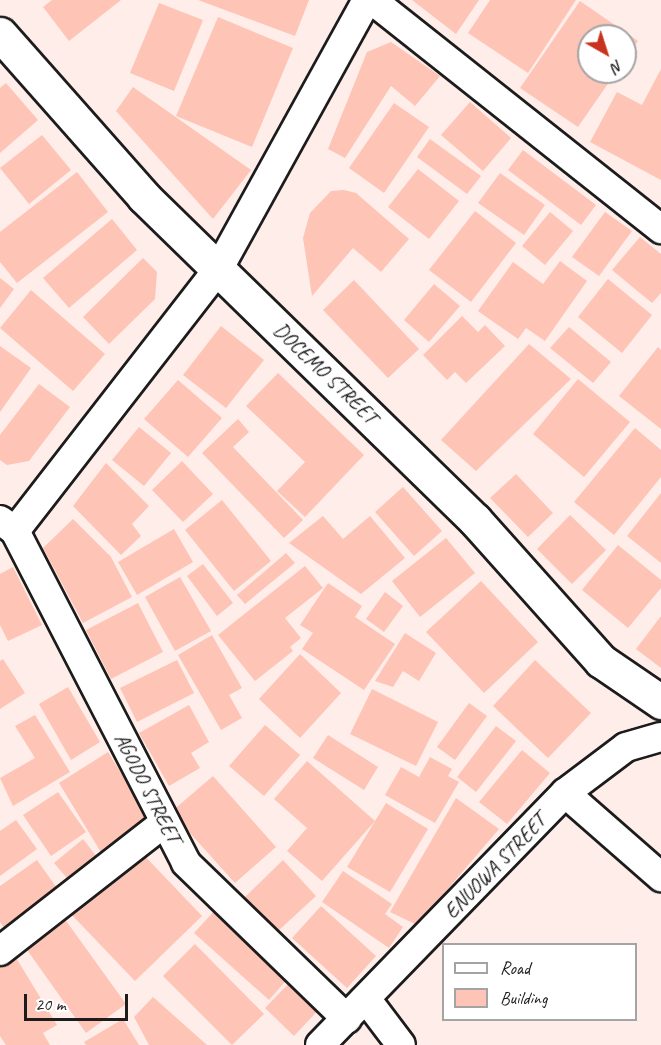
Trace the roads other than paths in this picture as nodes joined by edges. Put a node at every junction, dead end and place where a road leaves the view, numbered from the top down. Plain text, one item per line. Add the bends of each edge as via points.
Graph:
1 (367, 0) edge
2 (372, 0) edge
3 (0, 34) edge
4 (661, 229) edge
5 (219, 268) junction
6 (7, 526) edge
7 (661, 702) edge
8 (661, 737) edge
9 (565, 793) junction
10 (165, 822) junction
11 (661, 877) edge
12 (0, 951) edge
13 (357, 1009) junction
14 (320, 1045) edge
15 (401, 1045) edge

1 - 5 street
2 - 4 street
3 - 5 street, DOCEMO STREET via 144,197
5 - 6 street
5 - 7 street, DOCEMO STREET via 475,520 601,661
6 - 10 street, AGODO STREET
8 - 9 street, ENUOWA STREET via 626,747
9 - 11 street
9 - 13 street, ENUOWA STREET
10 - 12 street
10 - 13 street, AGODO STREET via 186,863
13 - 14 street, ENUOWA STREET
13 - 15 street, AGODO STREET

